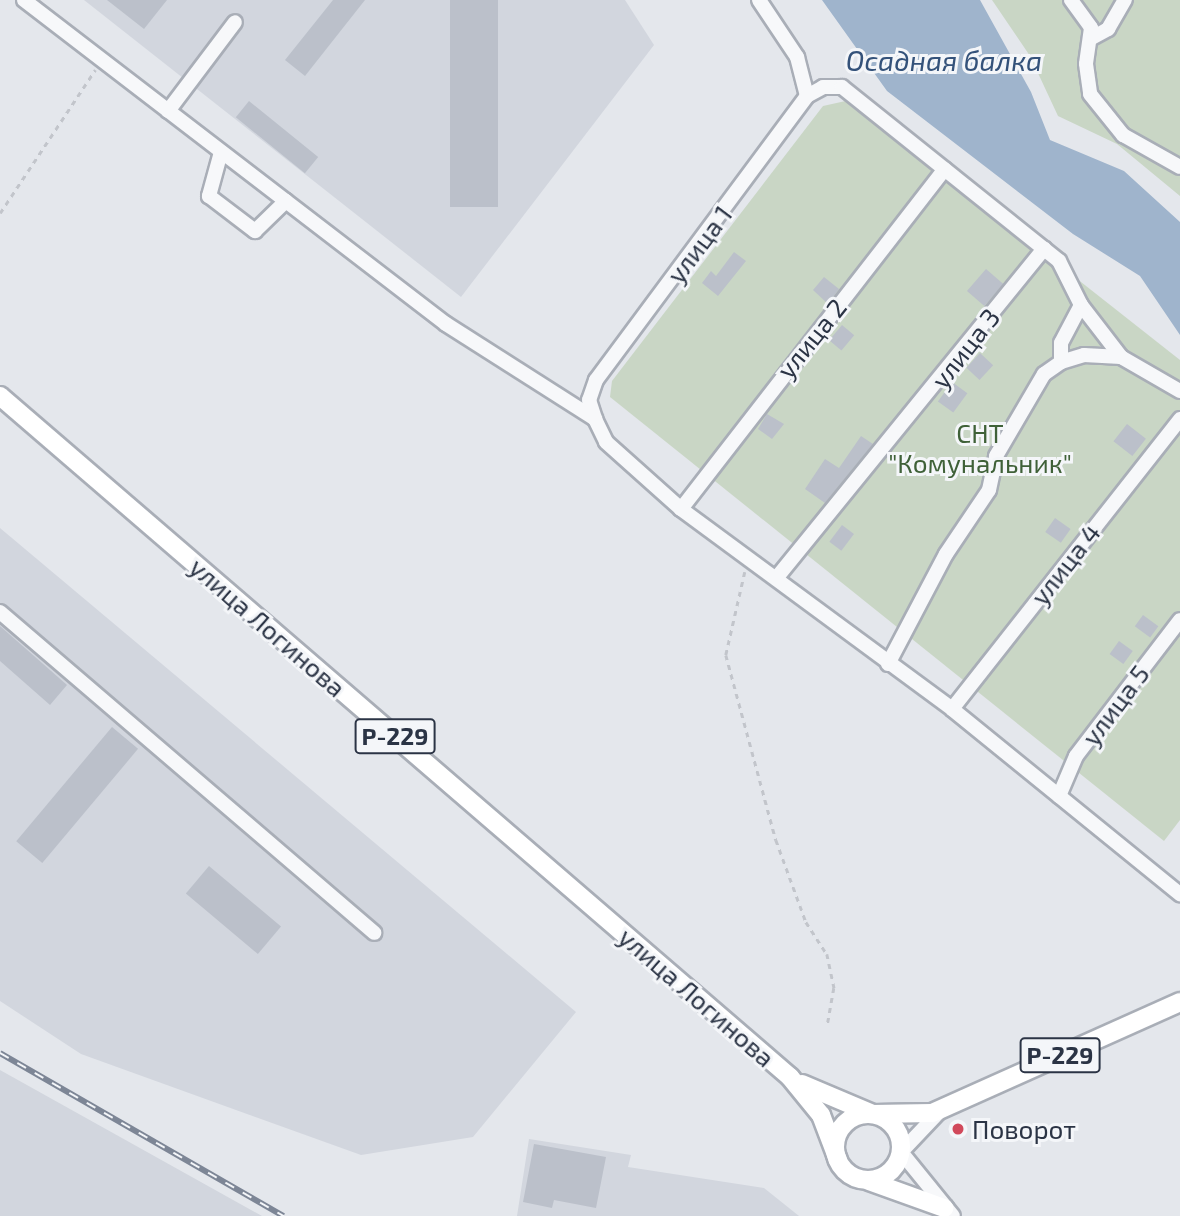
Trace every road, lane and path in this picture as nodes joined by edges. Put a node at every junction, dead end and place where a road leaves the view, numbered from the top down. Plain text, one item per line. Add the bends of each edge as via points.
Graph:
1 (24, 0) edge
2 (759, 0) edge
3 (1071, 0) edge
4 (1125, 0) edge
5 (235, 22) dead end
6 (1090, 39) junction
7 (102, 60) junction
8 (804, 102) junction
9 (169, 111) junction
10 (221, 152) junction
11 (1180, 167) edge
12 (945, 169) junction
13 (286, 201) junction
14 (0, 213) edge
15 (1044, 248) junction
16 (1081, 305) junction
17 (1121, 357) junction
18 (1061, 362) junction
19 (1180, 391) edge
20 (0, 396) edge
21 (595, 419) junction
22 (1180, 419) edge
23 (681, 509) junction
24 (748, 555) junction
25 (778, 576) junction
26 (0, 612) edge
27 (1180, 620) edge
28 (888, 664) junction
29 (952, 709) junction
30 (1059, 796) junction
31 (1179, 890) edge
32 (374, 933) dead end
33 (1180, 1002) edge
34 (828, 1023) dead end
35 (790, 1077) junction
36 (941, 1110) junction
37 (873, 1114) junction
38 (901, 1152) junction
39 (838, 1160) junction
40 (859, 1179) junction
41 (948, 1212) edge

1 - 7 street
2 - 8 street via 797,57
3 - 6 street via 1091,28
4 - 6 street via 1108,29
5 - 9 street
6 - 11 street via 1090,94 1123,135
7 - 9 street
7 - 14 path
8 - 12 street via 823,87 842,87
8 - 21 street, улица 1 via 596,380 589,400
9 - 10 street
10 - 13 street
10 - 13 street via 209,196 255,232
12 - 15 street
12 - 23 street, улица 2
13 - 21 street via 446,324
15 - 16 street via 1059,261
15 - 25 street, улица 3
16 - 17 street
16 - 18 street via 1061,343
17 - 18 street via 1084,355
17 - 19 street
18 - 28 street via 1044,374 996,456 989,490 946,554
20 - 35 main road, улица Логинова / Р-229
21 - 23 street via 606,442
22 - 29 street, улица 4
23 - 24 street
24 - 25 street
24 - 34 path via 726,655 776,840 806,922 827,954 834,988
25 - 28 street
26 - 32 street
27 - 30 street, улица 5 via 1076,756
28 - 29 street
29 - 30 street
30 - 31 street
33 - 36 main road, Р-229
35 - 37 main road
35 - 39 main road via 821,1115
36 - 37 main road via 913,1116
36 - 38 street
37 - 38 main road via 896,1128
37 - 39 main road via 855,1116 842,1126 835,1143
38 - 40 main road via 888,1174
38 - 41 street
39 - 40 main road
40 - 41 main road

